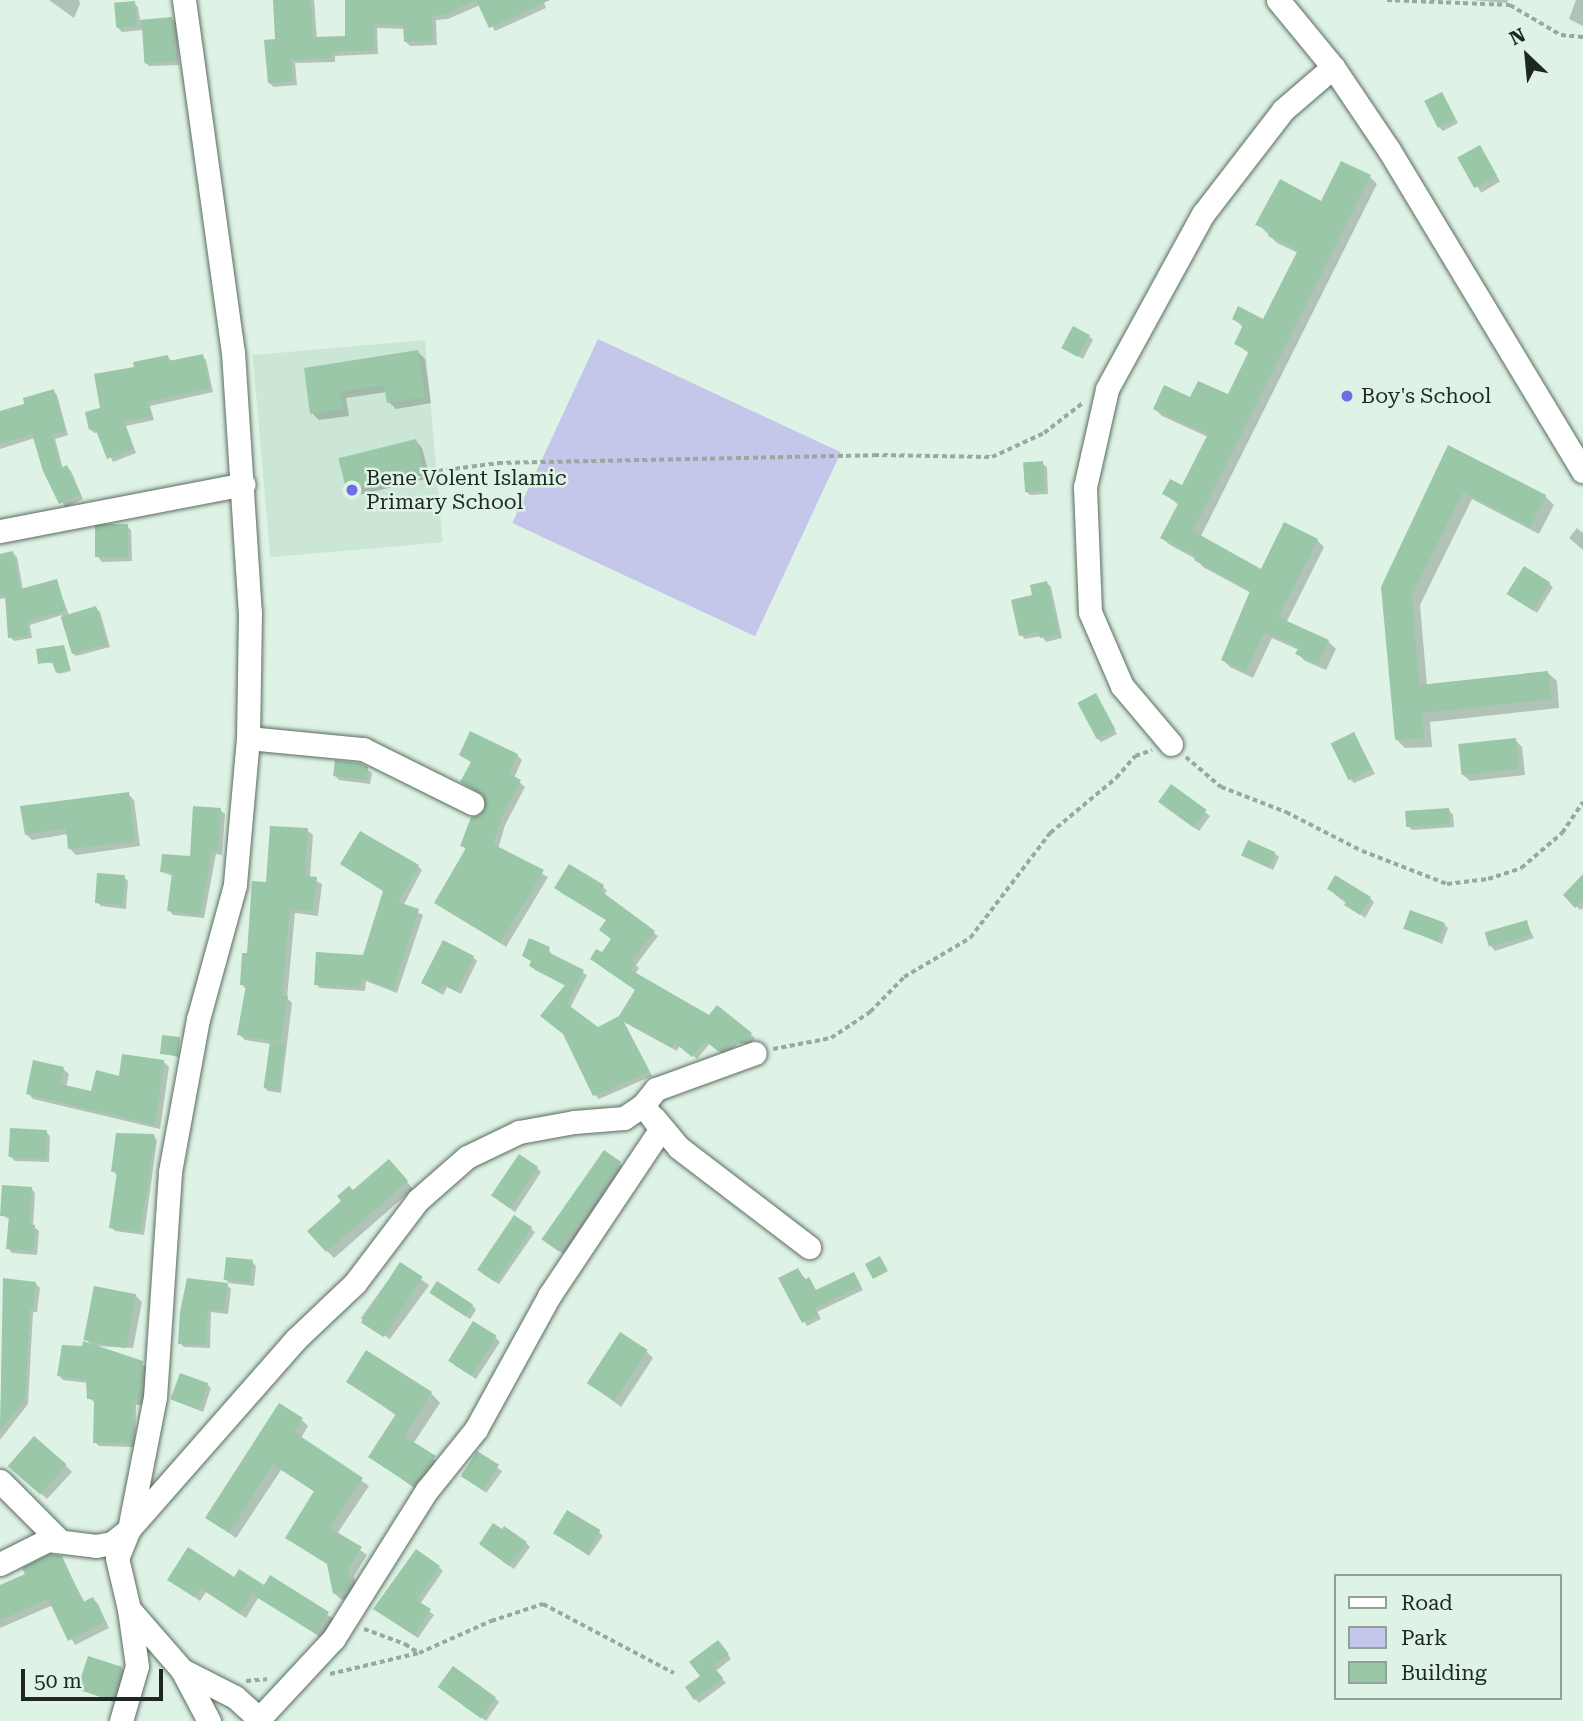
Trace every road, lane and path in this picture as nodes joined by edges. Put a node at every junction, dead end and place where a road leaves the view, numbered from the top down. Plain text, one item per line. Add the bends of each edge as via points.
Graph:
1 (184, 0) edge
2 (1278, 0) edge
3 (1387, 0) edge
4 (1583, 37) edge
5 (1333, 67) junction
6 (1107, 389) junction
7 (438, 471) dead end
8 (1583, 471) edge
9 (243, 484) junction
10 (0, 531) edge
11 (248, 738) junction
12 (1171, 744) junction
13 (1583, 802) edge
14 (472, 803) dead end
15 (755, 1053) joint
16 (643, 1105) junction
17 (809, 1247) dead end
18 (0, 1481) edge
19 (130, 1529) junction
20 (60, 1541) junction
21 (0, 1564) edge
22 (129, 1609) junction
23 (343, 1625) junction
24 (419, 1653) junction
25 (183, 1670) junction
26 (674, 1673) dead end
27 (298, 1678) junction
28 (209, 1684) junction
29 (259, 1720) edge
30 (121, 1721) edge
31 (209, 1721) edge

1 - 9 street via 233,352
2 - 5 street
3 - 4 path via 1510,5 1561,35
5 - 6 street via 1283,110 1203,214
5 - 8 street via 1389,150
6 - 7 path via 1044,433 992,457 498,463
6 - 12 street via 1085,486 1090,612 1122,686
9 - 10 street
9 - 11 street via 250,612
11 - 14 street via 363,749
11 - 19 street via 235,885 198,1019 170,1171 155,1397
12 - 13 path via 1221,787 1447,884 1488,879 1521,868 1562,833
12 - 15 path via 1135,756 1116,778 1050,833 970,938 904,977 870,1012 831,1038
15 - 16 street via 656,1089
16 - 17 street via 678,1147
16 - 19 street via 624,1118 519,1132 467,1157 418,1200 355,1283 295,1340
16 - 23 street via 661,1129 549,1296 476,1429 427,1490
18 - 20 street
19 - 20 street via 112,1543 96,1546
19 - 22 street via 117,1558
20 - 21 street via 48,1540
22 - 25 street
22 - 30 street via 137,1666
23 - 24 path via 375,1632
23 - 27 street
24 - 26 path via 543,1604
24 - 27 path via 351,1671
25 - 28 street
25 - 31 street
27 - 28 path
27 - 29 street
28 - 29 street via 235,1697

